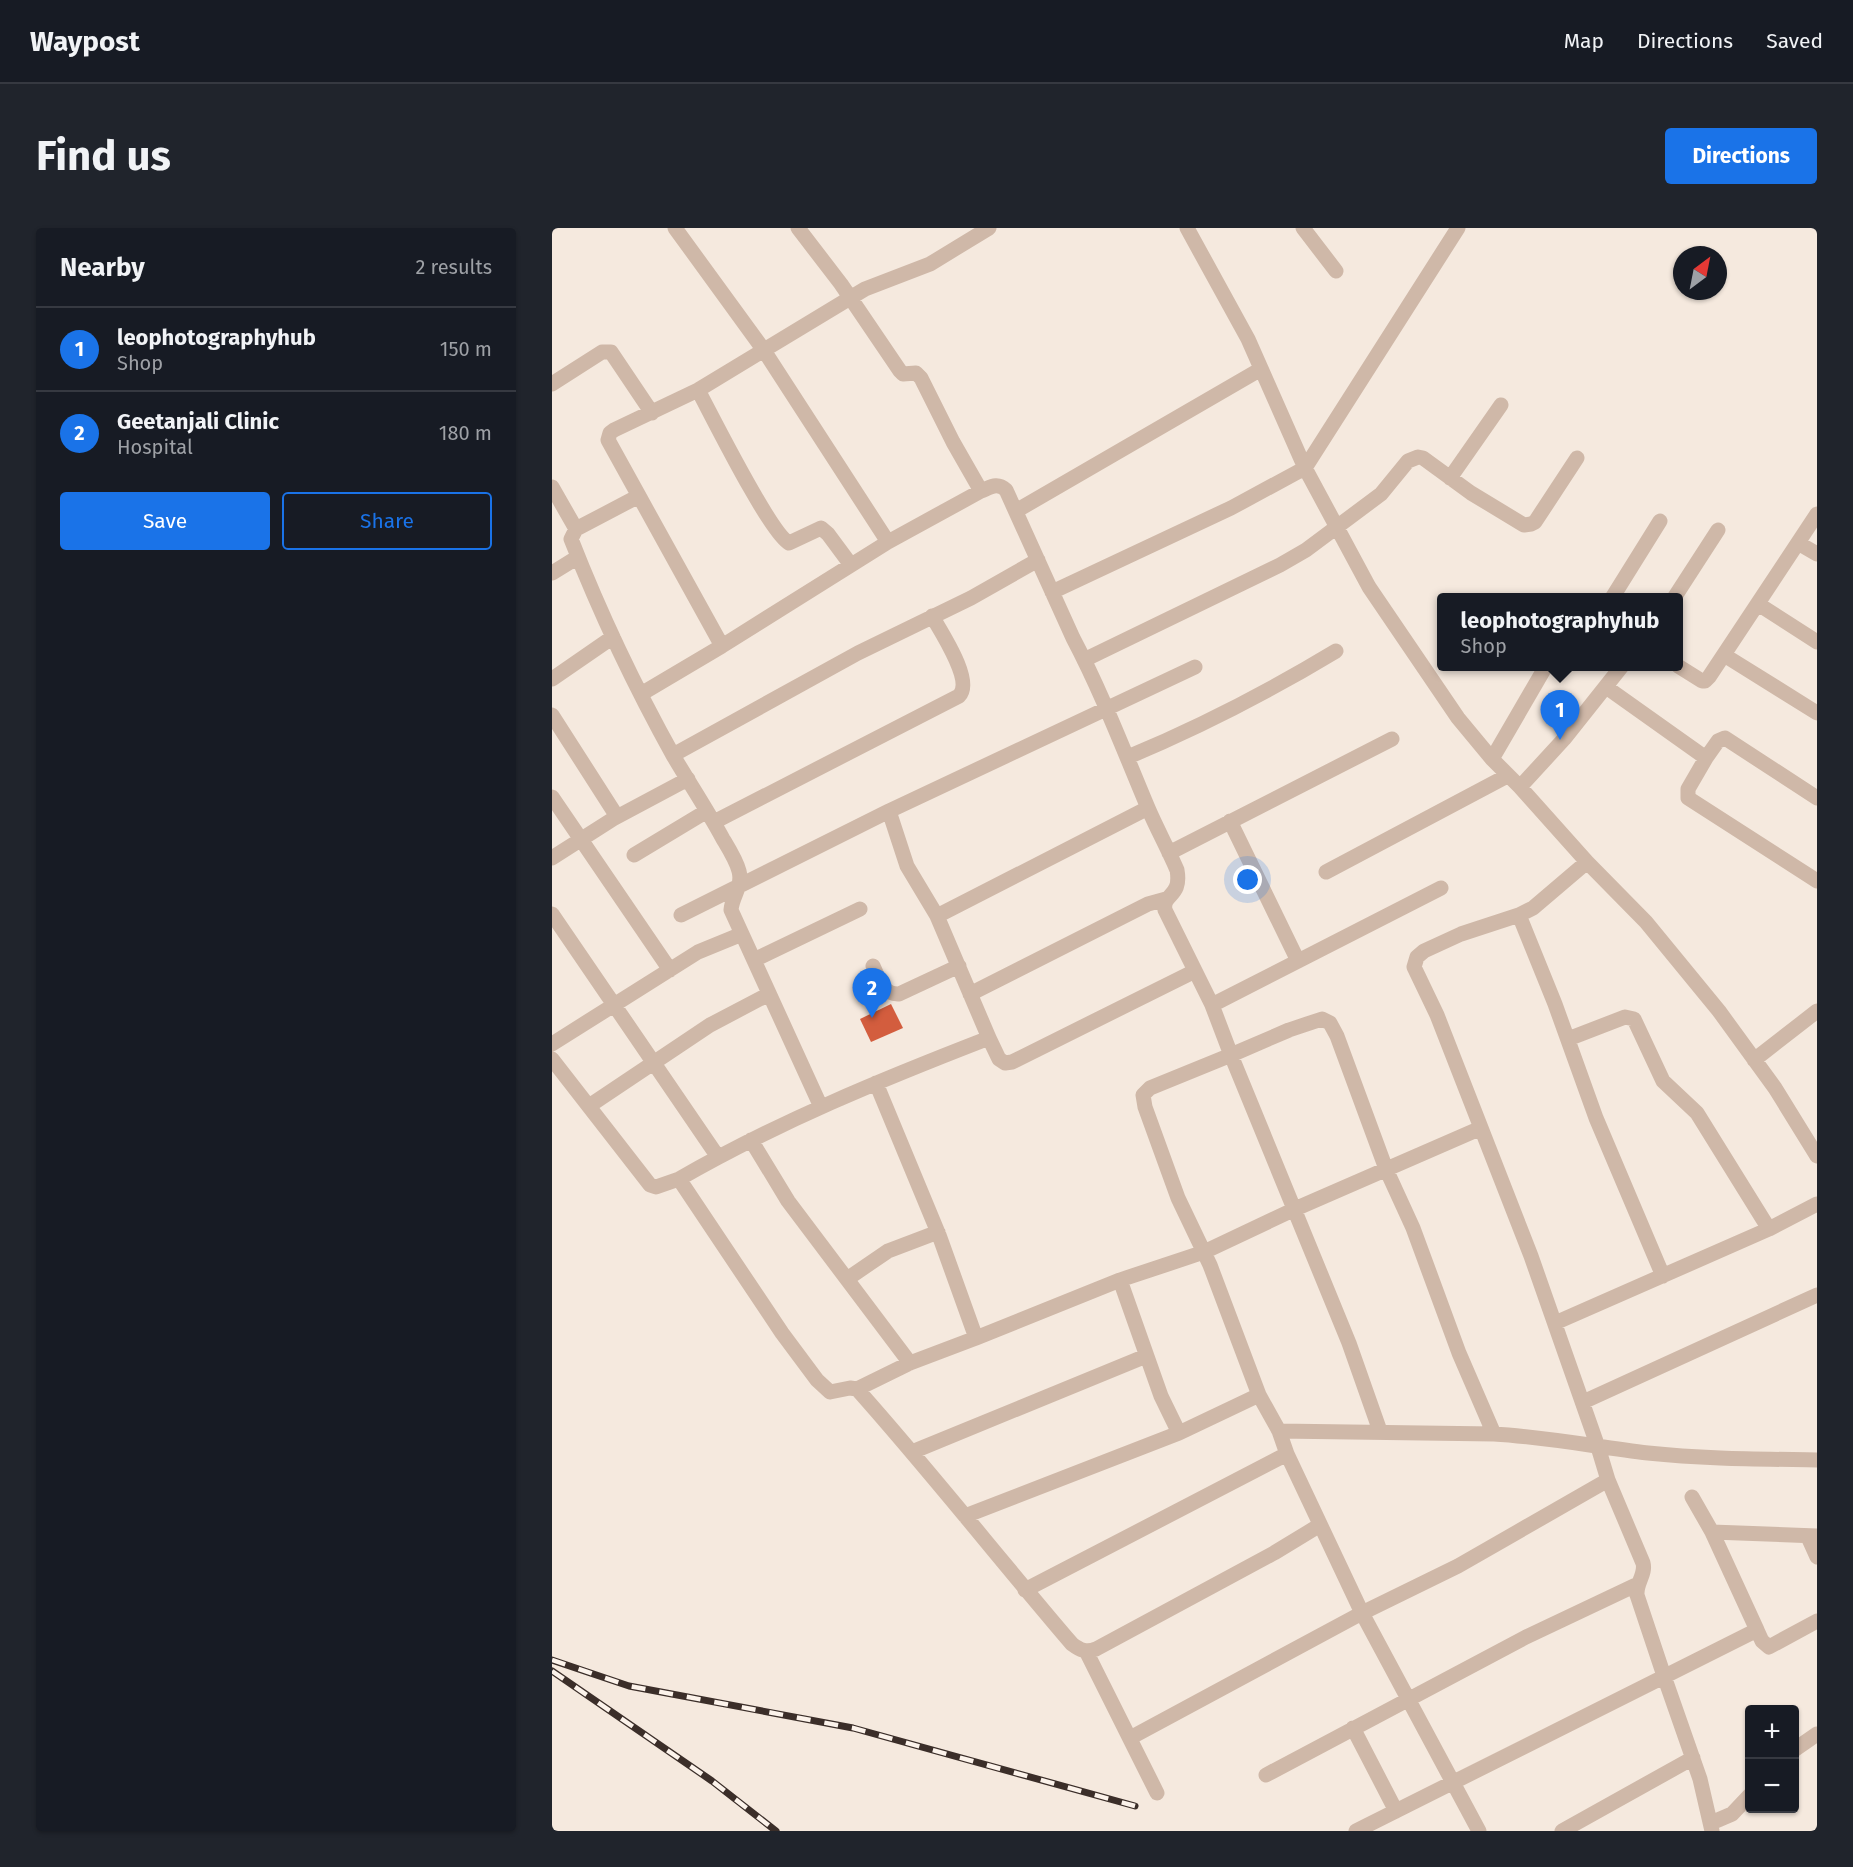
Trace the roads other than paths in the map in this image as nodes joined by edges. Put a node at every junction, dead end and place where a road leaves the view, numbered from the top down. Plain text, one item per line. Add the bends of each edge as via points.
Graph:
1 (675, 228) edge
2 (798, 228) edge
3 (988, 228) edge
4 (1188, 228) edge
5 (1303, 228) edge
6 (1458, 228) edge
7 (1336, 271) dead end
8 (849, 298) junction
9 (763, 349) junction
10 (1261, 369) junction
11 (552, 384) edge
12 (698, 390) junction
13 (1501, 405) dead end
14 (652, 413) junction
15 (1577, 458) dead end
16 (1305, 468) junction
17 (1450, 478) junction
18 (552, 487) edge
19 (981, 491) junction
20 (639, 496) junction
21 (1016, 511) junction
22 (1817, 514) edge
23 (1660, 521) dead end
24 (1336, 526) junction
25 (576, 529) junction
26 (1718, 530) dead end
27 (888, 542) junction
28 (1798, 543) junction
29 (1817, 554) edge
30 (578, 557) junction
31 (1038, 560) junction
32 (851, 565) junction
33 (552, 573) edge
34 (1052, 592) junction
35 (1615, 593) edge
36 (1677, 593) edge
37 (1758, 604) junction
38 (932, 616) junction
39 (614, 637) junction
40 (1817, 642) edge
41 (722, 646) junction
42 (1336, 651) dead end
43 (1724, 655) junction
44 (1084, 660) junction
45 (1195, 667) dead end
46 (1683, 669) edge
47 (1543, 671) edge
48 (1618, 671) edge
49 (552, 679) edge
50 (1606, 687) junction
51 (641, 694) junction
52 (1106, 708) junction
53 (1817, 713) edge
54 (552, 715) edge
55 (1392, 739) dead end
56 (673, 755) junction
57 (1128, 757) junction
58 (1706, 758) junction
59 (1492, 759) junction
60 (1506, 776) junction
61 (688, 779) junction
62 (1520, 787) junction
63 (552, 797) edge
64 (1817, 798) edge
65 (1148, 808) junction
66 (889, 812) junction
67 (710, 816) junction
68 (614, 819) junction
69 (1230, 821) junction
70 (581, 840) junction
71 (1169, 853) junction
72 (634, 855) dead end
73 (552, 858) edge
74 (1587, 862) junction
75 (1326, 872) dead end
76 (1817, 881) edge
77 (740, 886) junction
78 (1441, 888) dead end
79 (1166, 899) junction
80 (861, 909) dead end
81 (552, 914) edge
82 (681, 915) dead end
83 (1519, 915) junction
84 (937, 916) junction
85 (742, 934) junction
86 (754, 960) junction
87 (1298, 961) junction
88 (873, 966) dead end
89 (959, 966) junction
90 (670, 970) junction
91 (1195, 971) junction
92 (770, 994) junction
93 (970, 994) junction
94 (613, 1004) junction
95 (1212, 1005) junction
96 (1817, 1011) edge
97 (989, 1038) junction
98 (1568, 1039) junction
99 (552, 1044) edge
100 (1231, 1055) junction
101 (552, 1059) edge
102 (1754, 1060) junction
103 (653, 1062) junction
104 (876, 1083) junction
105 (589, 1106) junction
106 (822, 1107) junction
107 (1481, 1128) junction
108 (1810, 1130) edge
109 (751, 1140) junction
110 (1817, 1156) edge
111 (717, 1157) junction
112 (1386, 1169) junction
113 (679, 1179) junction
114 (1817, 1204) edge
115 (1294, 1209) junction
116 (1768, 1229) junction
117 (938, 1232) junction
118 (1204, 1252) junction
119 (1663, 1276) junction
120 (847, 1280) junction
121 (1120, 1280) junction
122 (1817, 1295) edge
123 (1555, 1323) junction
124 (976, 1338) junction
125 (1146, 1356) junction
126 (910, 1363) junction
127 (857, 1389) junction
128 (1259, 1395) junction
129 (1583, 1402) junction
130 (1279, 1431) junction
131 (1380, 1431) junction
132 (1179, 1433) junction
133 (1494, 1434) junction
134 (1598, 1447) junction
135 (912, 1452) junction
136 (1287, 1454) junction
137 (1817, 1460) edge
138 (1608, 1480) junction
139 (1692, 1497) dead end
140 (965, 1516) junction
141 (1320, 1525) junction
142 (1712, 1532) junction
143 (1812, 1536) edge
144 (1817, 1557) edge
145 (1638, 1584) junction
146 (1025, 1590) junction
147 (1362, 1613) junction
148 (1817, 1621) edge
149 (1757, 1630) junction
150 (1086, 1652) junction
151 (1664, 1676) junction
152 (1409, 1698) junction
153 (1353, 1728) junction
154 (1817, 1734) edge
155 (1130, 1738) junction
156 (1799, 1747) edge
157 (1693, 1758) junction
158 (1266, 1775) dead end
159 (1453, 1783) junction
160 (1157, 1793) dead end
161 (1745, 1799) edge
162 (1396, 1811) junction
163 (1711, 1827) edge
164 (1356, 1831) edge
165 (1479, 1831) edge
166 (1562, 1831) edge

1 - 9 street
2 - 8 street
3 - 8 street via 930,264
4 - 10 street
5 - 7 street
6 - 16 street
8 - 9 street
8 - 19 street via 900,372 916,373 921,378
9 - 12 street
9 - 27 street
10 - 16 street
10 - 21 street
11 - 14 street via 602,352 611,352
12 - 14 street
12 - 32 street via 784,540 794,542 820,528
13 - 17 street
14 - 20 street via 614,430 608,440
15 - 17 street via 1531,524 1519,523
16 - 24 street
16 - 34 street
17 - 24 street via 1423,458 1413,458 1386,490
18 - 25 street
19 - 21 street via 1000,485
19 - 27 street
20 - 25 street
20 - 41 street
21 - 31 street
22 - 28 street
23 - 35 street
24 - 44 street via 1280,565
24 - 59 street via 1369,586 1458,717
25 - 30 street via 571,539
26 - 36 street
27 - 32 street
28 - 29 street
28 - 37 street
30 - 33 street
30 - 39 street
31 - 34 street
31 - 38 street
32 - 41 street
34 - 44 street
37 - 40 street
37 - 43 street
38 - 56 street
38 - 67 street via 965,684 959,696
39 - 49 street
39 - 51 street
41 - 51 street
42 - 57 street via 1241,706
43 - 46 street via 1705,681
43 - 53 street
44 - 52 street
45 - 52 street
47 - 59 street
48 - 50 street
50 - 58 street
50 - 62 street
51 - 56 street
52 - 57 street
52 - 66 street
54 - 68 street via 616,812
55 - 69 street
56 - 61 street
57 - 65 street
58 - 64 street via 1718,741 1725,738
58 - 76 street via 1688,789 1688,798
59 - 60 street
60 - 62 street
60 - 75 street
61 - 67 street
61 - 68 street
62 - 74 street
63 - 70 street
65 - 71 street
65 - 84 street
66 - 77 street
66 - 84 street via 907,866
67 - 72 street
67 - 77 street via 739,870
68 - 70 street
69 - 71 street
69 - 87 street
70 - 73 street
70 - 90 street
71 - 79 street via 1179,878 1175,893
74 - 83 street via 1533,908
74 - 102 street via 1674,954
77 - 82 street
77 - 85 street via 731,908
78 - 87 street
79 - 91 street via 1165,910
79 - 93 street via 1148,904
80 - 86 street
81 - 94 street
83 - 98 street
83 - 107 street via 1424,951 1414,967
84 - 89 street
85 - 86 street
85 - 90 street via 698,952
86 - 92 street
87 - 95 street
88 - 89 street via 887,992 900,994
89 - 93 street
90 - 94 street
91 - 95 street
91 - 97 street via 1012,1062 1001,1062
92 - 103 street via 710,1025
92 - 106 street
93 - 97 street
94 - 99 street
94 - 103 street
95 - 100 street
96 - 102 street
97 - 104 street
98 - 116 street via 1625,1017 1634,1019 1663,1081 1697,1113
98 - 119 street via 1596,1118
100 - 112 street via 1313,1021 1327,1020
100 - 115 street
100 - 118 street via 1150,1088 1143,1095 1178,1198
101 - 105 street
102 - 108 street
103 - 105 street
103 - 111 street
104 - 106 street
104 - 117 street
105 - 113 street via 650,1185 656,1187
106 - 109 street
107 - 112 street
107 - 123 street
108 - 110 street
109 - 111 street
109 - 120 street via 788,1201
111 - 113 street
112 - 115 street
112 - 133 street
113 - 127 street via 817,1380 830,1392
114 - 116 street
115 - 118 street
115 - 131 street
116 - 119 street
117 - 120 street via 888,1251
117 - 124 street
118 - 121 street
118 - 128 street
119 - 123 street
120 - 126 street
121 - 124 street
121 - 125 street
122 - 129 street
123 - 129 street
124 - 126 street
125 - 132 street
125 - 135 street
126 - 127 street
127 - 135 street
128 - 130 street
128 - 132 street
129 - 134 street
130 - 131 street
130 - 136 street
131 - 133 street
132 - 140 street
133 - 134 street
134 - 137 street via 1711,1458
134 - 138 street
135 - 140 street
136 - 141 street
136 - 146 street
138 - 145 street via 1645,1568
138 - 147 street via 1458,1566
139 - 142 street
140 - 146 street
141 - 147 street
141 - 150 street
142 - 143 street
142 - 149 street
143 - 144 street
145 - 151 street
145 - 152 street
146 - 150 street via 1072,1644
147 - 152 street
147 - 155 street
148 - 149 street via 1769,1647
149 - 151 street
150 - 155 street
151 - 157 street
151 - 159 street
152 - 153 street
152 - 159 street
153 - 158 street
153 - 162 street
154 - 156 street
155 - 160 street
157 - 163 street
157 - 166 street
159 - 162 street
159 - 165 street
161 - 163 street via 1732,1814
162 - 164 street

